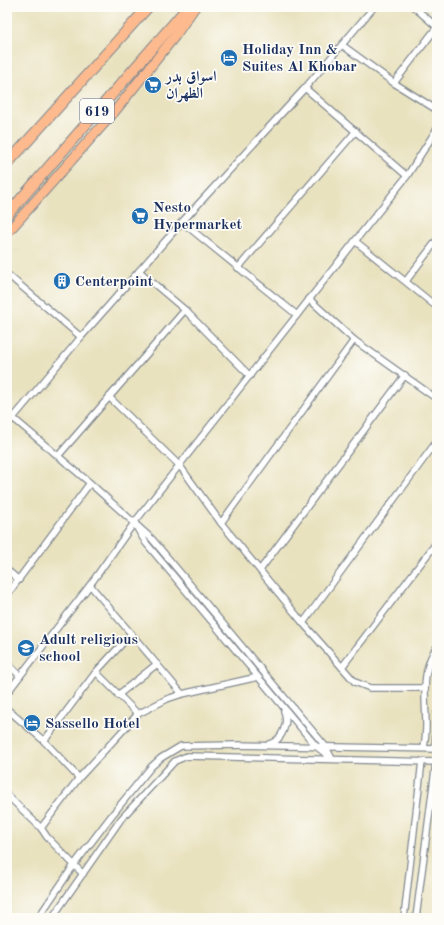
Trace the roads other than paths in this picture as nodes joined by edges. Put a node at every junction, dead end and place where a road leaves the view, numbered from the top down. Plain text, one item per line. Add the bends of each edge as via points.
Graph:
1 (148, 7) edge
2 (188, 7) edge
3 (194, 7) edge
4 (374, 7) edge
5 (414, 7) edge
6 (437, 27) edge
7 (342, 45) junction
8 (394, 83) junction
9 (305, 88) junction
10 (437, 110) edge
11 (437, 129) edge
12 (356, 132) junction
13 (7, 164) edge
14 (407, 176) junction
15 (7, 215) edge
16 (182, 222) junction
17 (7, 233) edge
18 (437, 240) edge
19 (355, 241) junction
20 (238, 268) junction
21 (139, 271) junction
22 (7, 274) edge
23 (406, 282) junction
24 (309, 300) junction
25 (437, 306) edge
26 (185, 310) junction
27 (297, 315) junction
28 (81, 337) junction
29 (354, 340) junction
30 (405, 375) junction
31 (250, 376) junction
32 (109, 397) junction
33 (437, 399) edge
34 (13, 418) junction
35 (7, 425) edge
36 (437, 441) edge
37 (58, 456) junction
38 (180, 466) junction
39 (90, 483) junction
40 (134, 523) junction
41 (221, 523) junction
42 (437, 542) edge
43 (7, 570) edge
44 (260, 570) junction
45 (19, 580) junction
46 (90, 585) junction
47 (7, 594) edge
48 (304, 623) junction
49 (131, 634) junction
50 (437, 647) edge
51 (7, 663) edge
52 (157, 664) junction
53 (342, 667) junction
54 (96, 672) junction
55 (20, 676) junction
56 (258, 677) junction
57 (425, 688) junction
58 (7, 693) edge
59 (118, 694) junction
60 (182, 694) junction
61 (282, 705) junction
62 (7, 709) edge
63 (437, 713) edge
64 (138, 714) junction
65 (44, 741) junction
66 (264, 745) junction
67 (316, 746) junction
68 (326, 747) junction
69 (424, 748) junction
70 (436, 749) edge
71 (332, 759) junction
72 (422, 761) junction
73 (436, 762) edge
74 (79, 778) junction
75 (7, 795) edge
76 (41, 828) junction
77 (74, 865) junction
78 (83, 874) junction
79 (38, 918) edge
80 (52, 918) edge
81 (404, 918) edge
82 (416, 918) edge

1 - 13 highway, 619
2 - 15 highway, 619
3 - 17 main road via 175,36 115,111
4 - 7 street
5 - 6 street
6 - 8 street
7 - 8 street
7 - 9 street
8 - 10 street
9 - 12 street
9 - 16 street
11 - 14 street
12 - 14 street
12 - 20 street
14 - 19 street
16 - 20 street
16 - 21 street
18 - 23 street
19 - 23 street
19 - 24 street
20 - 27 street
21 - 26 street
21 - 28 street
22 - 28 street
23 - 25 street
24 - 27 street
24 - 29 street
26 - 31 street
26 - 32 street
27 - 31 street
28 - 34 street
29 - 30 street
29 - 41 street
30 - 33 street
30 - 44 street
31 - 38 street
32 - 37 street
32 - 38 street
34 - 35 street
34 - 37 street
36 - 48 street
37 - 39 street
38 - 40 street
38 - 41 street
39 - 40 street
39 - 45 street
40 - 46 street
40 - 56 street via 146,543
40 - 68 street via 152,539
41 - 44 street
42 - 53 street
43 - 45 street
44 - 48 street
45 - 47 street
46 - 49 street
46 - 55 street
48 - 53 street
49 - 52 street
49 - 54 street
50 - 57 street via 427,666
51 - 55 street
52 - 59 street
52 - 60 street
53 - 57 street via 355,682 370,688
54 - 59 street
54 - 65 street
55 - 58 street
56 - 60 street
56 - 61 street
57 - 69 street
59 - 64 street
60 - 64 street
61 - 66 street via 286,716 280,738 272,744
61 - 67 street
62 - 65 street
63 - 70 street
64 - 74 street
65 - 74 street
66 - 67 street
66 - 77 street via 192,745 181,746 171,751 151,767
67 - 68 street
67 - 71 street
68 - 69 street
68 - 71 street
69 - 70 street
71 - 72 street
71 - 78 street via 187,756 174,761 121,819
72 - 73 street
72 - 81 street
73 - 82 street
74 - 76 street
75 - 76 street
76 - 77 street
77 - 78 street
77 - 79 street
78 - 80 street

